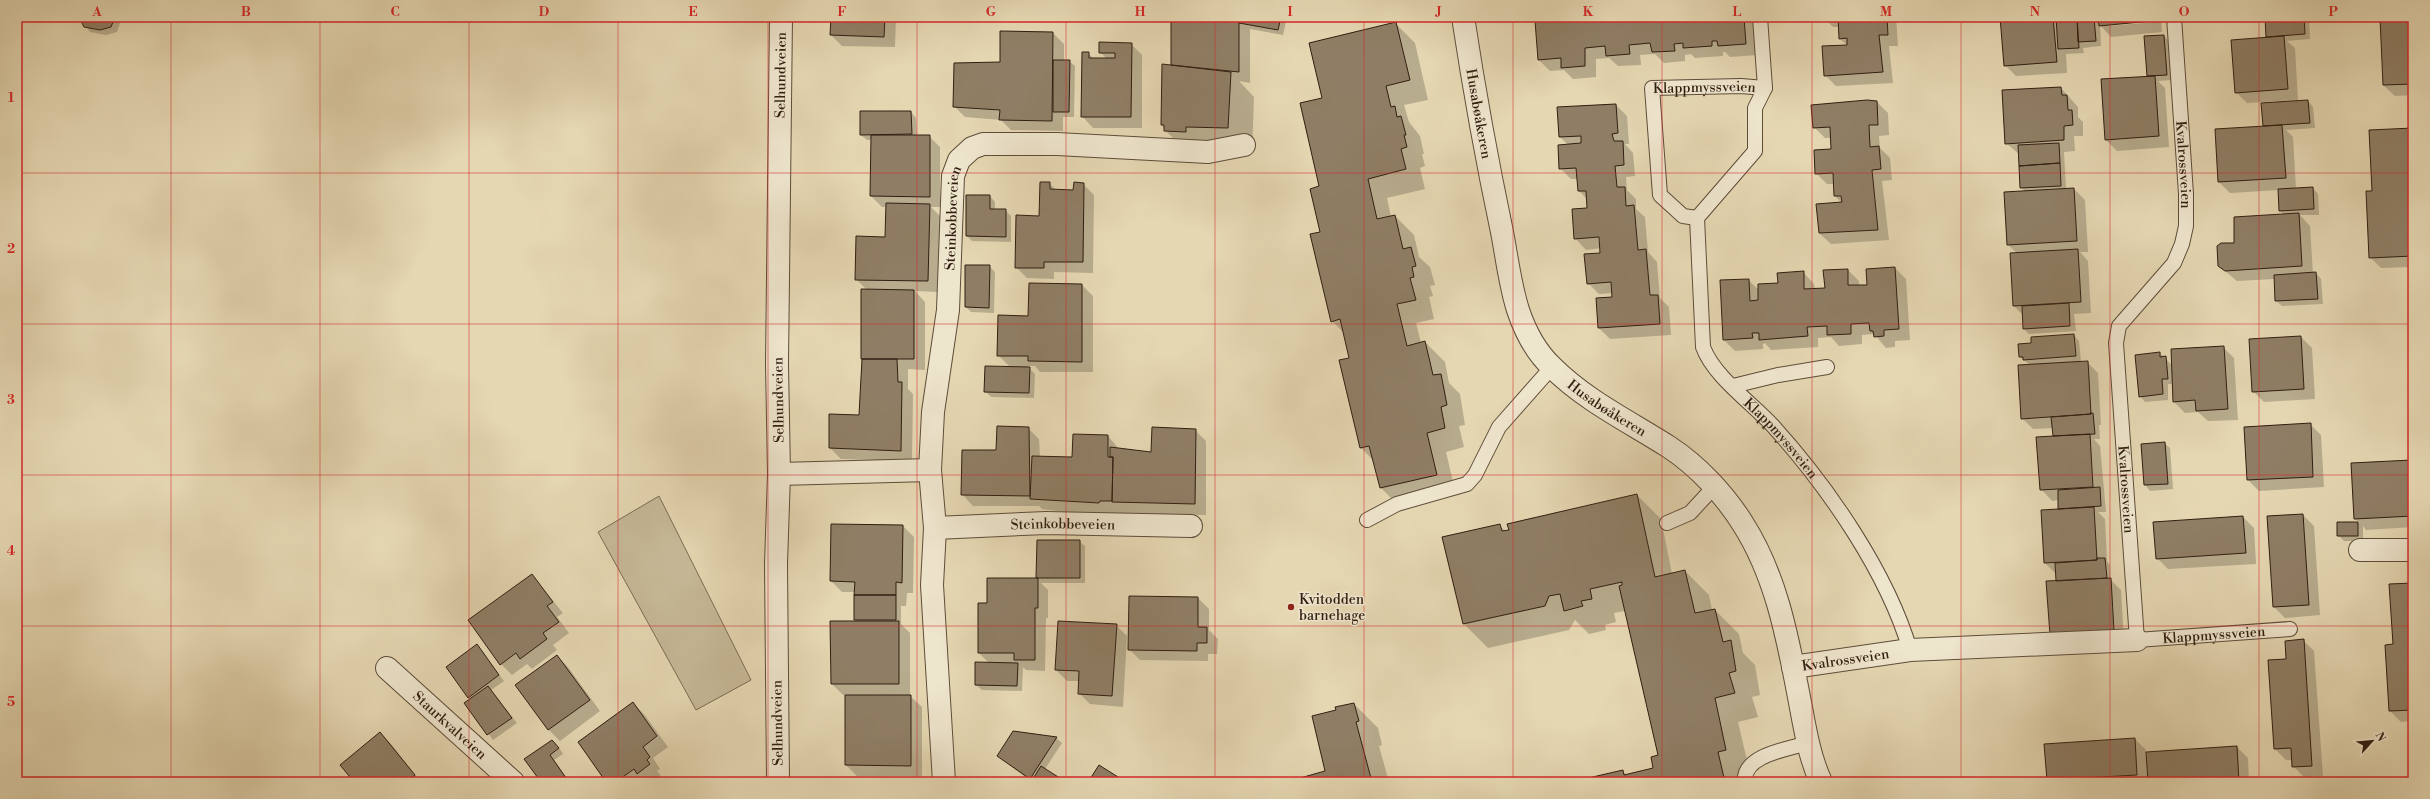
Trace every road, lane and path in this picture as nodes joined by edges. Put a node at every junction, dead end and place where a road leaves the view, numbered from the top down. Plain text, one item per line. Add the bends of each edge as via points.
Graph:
1 (781, 17) edge
2 (1463, 17) edge
3 (1760, 17) edge
4 (2174, 17) edge
5 (1765, 88) junction
6 (1244, 145) dead end
7 (1697, 218) junction
8 (1552, 367) junction
9 (1827, 367) dead end
10 (1733, 386) junction
11 (930, 470) junction
12 (779, 474) junction
13 (1714, 487) junction
14 (1367, 520) dead end
15 (1667, 523) dead end
16 (1191, 526) dead end
17 (935, 528) junction
18 (2360, 550) dead end
19 (2413, 550) edge
20 (2290, 629) dead end
21 (2137, 640) junction
22 (1910, 650) junction
23 (1793, 667) junction
24 (387, 668) dead end
25 (1808, 743) junction
26 (1815, 776) edge
27 (513, 782) edge
28 (778, 782) edge
29 (944, 782) edge
30 (1745, 782) edge

1 - 12 street, Selhundveien via 777,364
2 - 8 street, Husabøåkeren via 1496,206 1518,310 1532,343
3 - 5 lane, Klappmyssveien
4 - 21 lane, Kvalrossveien via 2186,226 2174,263 2119,326 2116,343
5 - 7 lane, Klappmyssveien via 1756,108 1755,151
5 - 7 lane, Klappmyssveien via 1652,88 1660,195 1683,216
6 - 11 street, Steinkobbeveien via 1208,152 1000,143 972,148 959,160 953,176 948,310 933,412
7 - 10 lane, Klappmyssveien via 1703,347 1710,361
8 - 13 street, Husabøåkeren via 1629,424 1670,448
8 - 14 lane via 1499,427 1475,475 1467,484 1397,504
9 - 10 lane
10 - 22 lane, Klappmyssveien via 1773,426 1814,473 1851,528 1901,620
11 - 12 street
11 - 17 street, Steinkobbeveien
12 - 28 street, Selhundveien via 776,586
13 - 15 lane via 1690,513
13 - 23 street, Husabøåkeren via 1730,504 1767,570 1782,616
16 - 17 street, Steinkobbeveien via 1046,523
17 - 29 street, Steinkobbeveien via 932,585
18 - 19 street
20 - 21 lane, Klappmyssveien
21 - 22 street, Kvalrossveien
22 - 23 street, Kvalrossveien
23 - 25 street, Husabøåkeren
24 - 27 street, Staurkvalveien
25 - 26 street, Husabøåkeren
25 - 30 lane via 1752,764 1747,769

